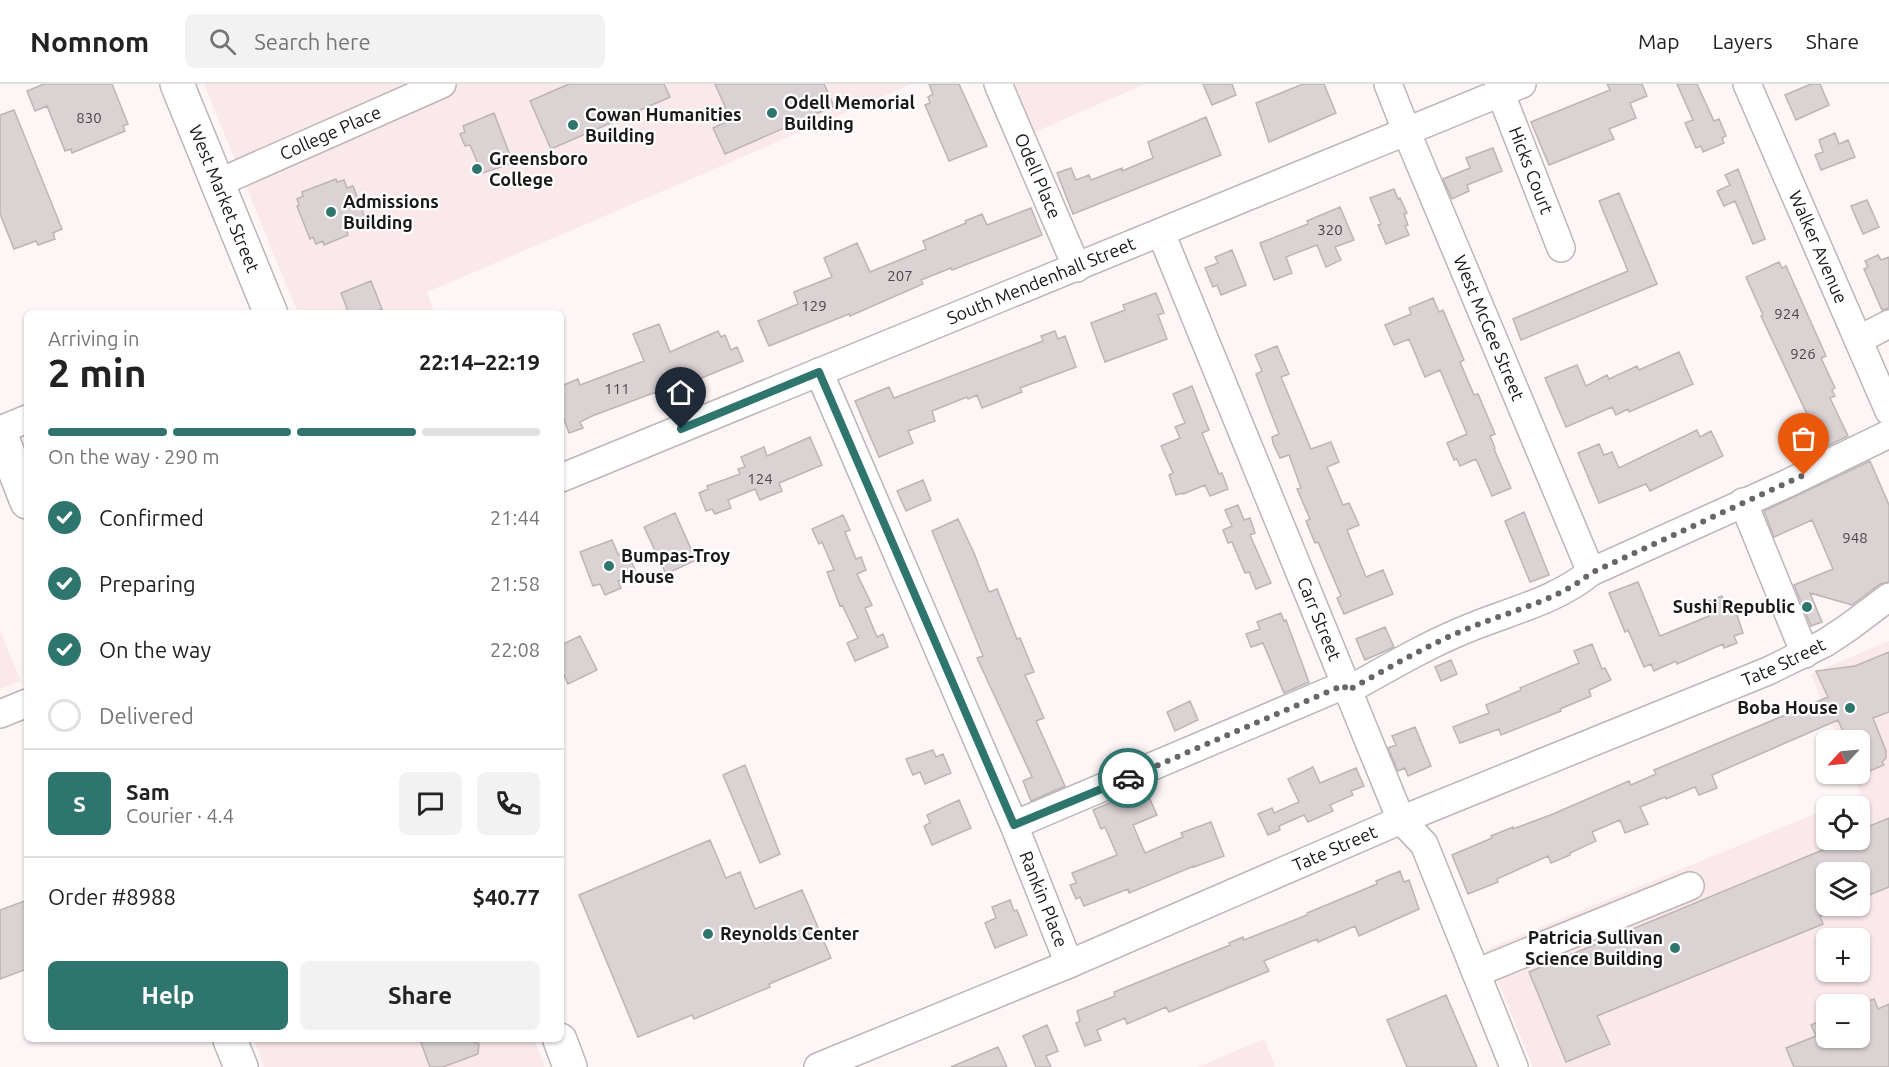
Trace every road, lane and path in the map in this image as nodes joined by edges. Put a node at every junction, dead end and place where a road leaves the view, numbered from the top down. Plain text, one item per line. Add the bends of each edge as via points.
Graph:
1 (177, 84) edge
2 (442, 84) edge
3 (1388, 84) edge
4 (1747, 84) edge
5 (1000, 85) edge
6 (1511, 89) edge
7 (1407, 133) junction
8 (218, 183) junction
9 (1161, 232) junction
10 (1561, 248) dead end
11 (1077, 268) junction
12 (269, 310) edge
13 (1889, 324) edge
14 (1858, 340) junction
15 (819, 372) junction
16 (1889, 411) edge
17 (24, 420) edge
18 (0, 432) edge
19 (1889, 434) edge
20 (564, 477) edge
21 (24, 494) edge
22 (1743, 502) junction
23 (1591, 573) junction
24 (1889, 597) edge
25 (1889, 618) edge
26 (1849, 627) junction
27 (1805, 654) junction
28 (1346, 688) junction
29 (24, 705) edge
30 (0, 714) edge
31 (1401, 820) junction
32 (1014, 825) junction
33 (1690, 886) dead end
34 (1069, 964) junction
35 (1476, 973) junction
36 (231, 1042) edge
37 (561, 1042) edge
38 (241, 1067) edge
39 (570, 1067) edge
40 (818, 1067) edge
41 (1514, 1067) edge

1 - 8 main road, West Market Street
2 - 8 street, College Place
3 - 7 street, West McGee Street
4 - 14 street, Walker Avenue
5 - 11 street, Odell Place
6 - 7 street, South Mendenhall Street
6 - 10 street, Hicks Court
7 - 9 street, South Mendenhall Street
7 - 23 street, West McGee Street
8 - 12 main road, West Market Street
9 - 11 street, South Mendenhall Street
9 - 28 street, Carr Street
11 - 15 street, South Mendenhall Street
13 - 14 street
14 - 16 street, Walker Avenue
15 - 20 street, South Mendenhall Street
15 - 32 street, Rankin Place
17 - 18 street
18 - 21 main road
19 - 22 street
22 - 23 street
22 - 27 street
23 - 28 street via 1574,586 1473,626
24 - 26 street, Tate Street
25 - 26 street, Tate Street
26 - 27 street, Tate Street
27 - 31 street, Tate Street
28 - 31 street, Carr Street
28 - 32 street
29 - 30 street
31 - 34 street, Tate Street
31 - 35 street, Carr Street via 1424,844
32 - 34 street, Rankin Place
33 - 35 street
34 - 40 street, Tate Street
35 - 41 street, Carr Street
36 - 38 main road
37 - 39 main road

